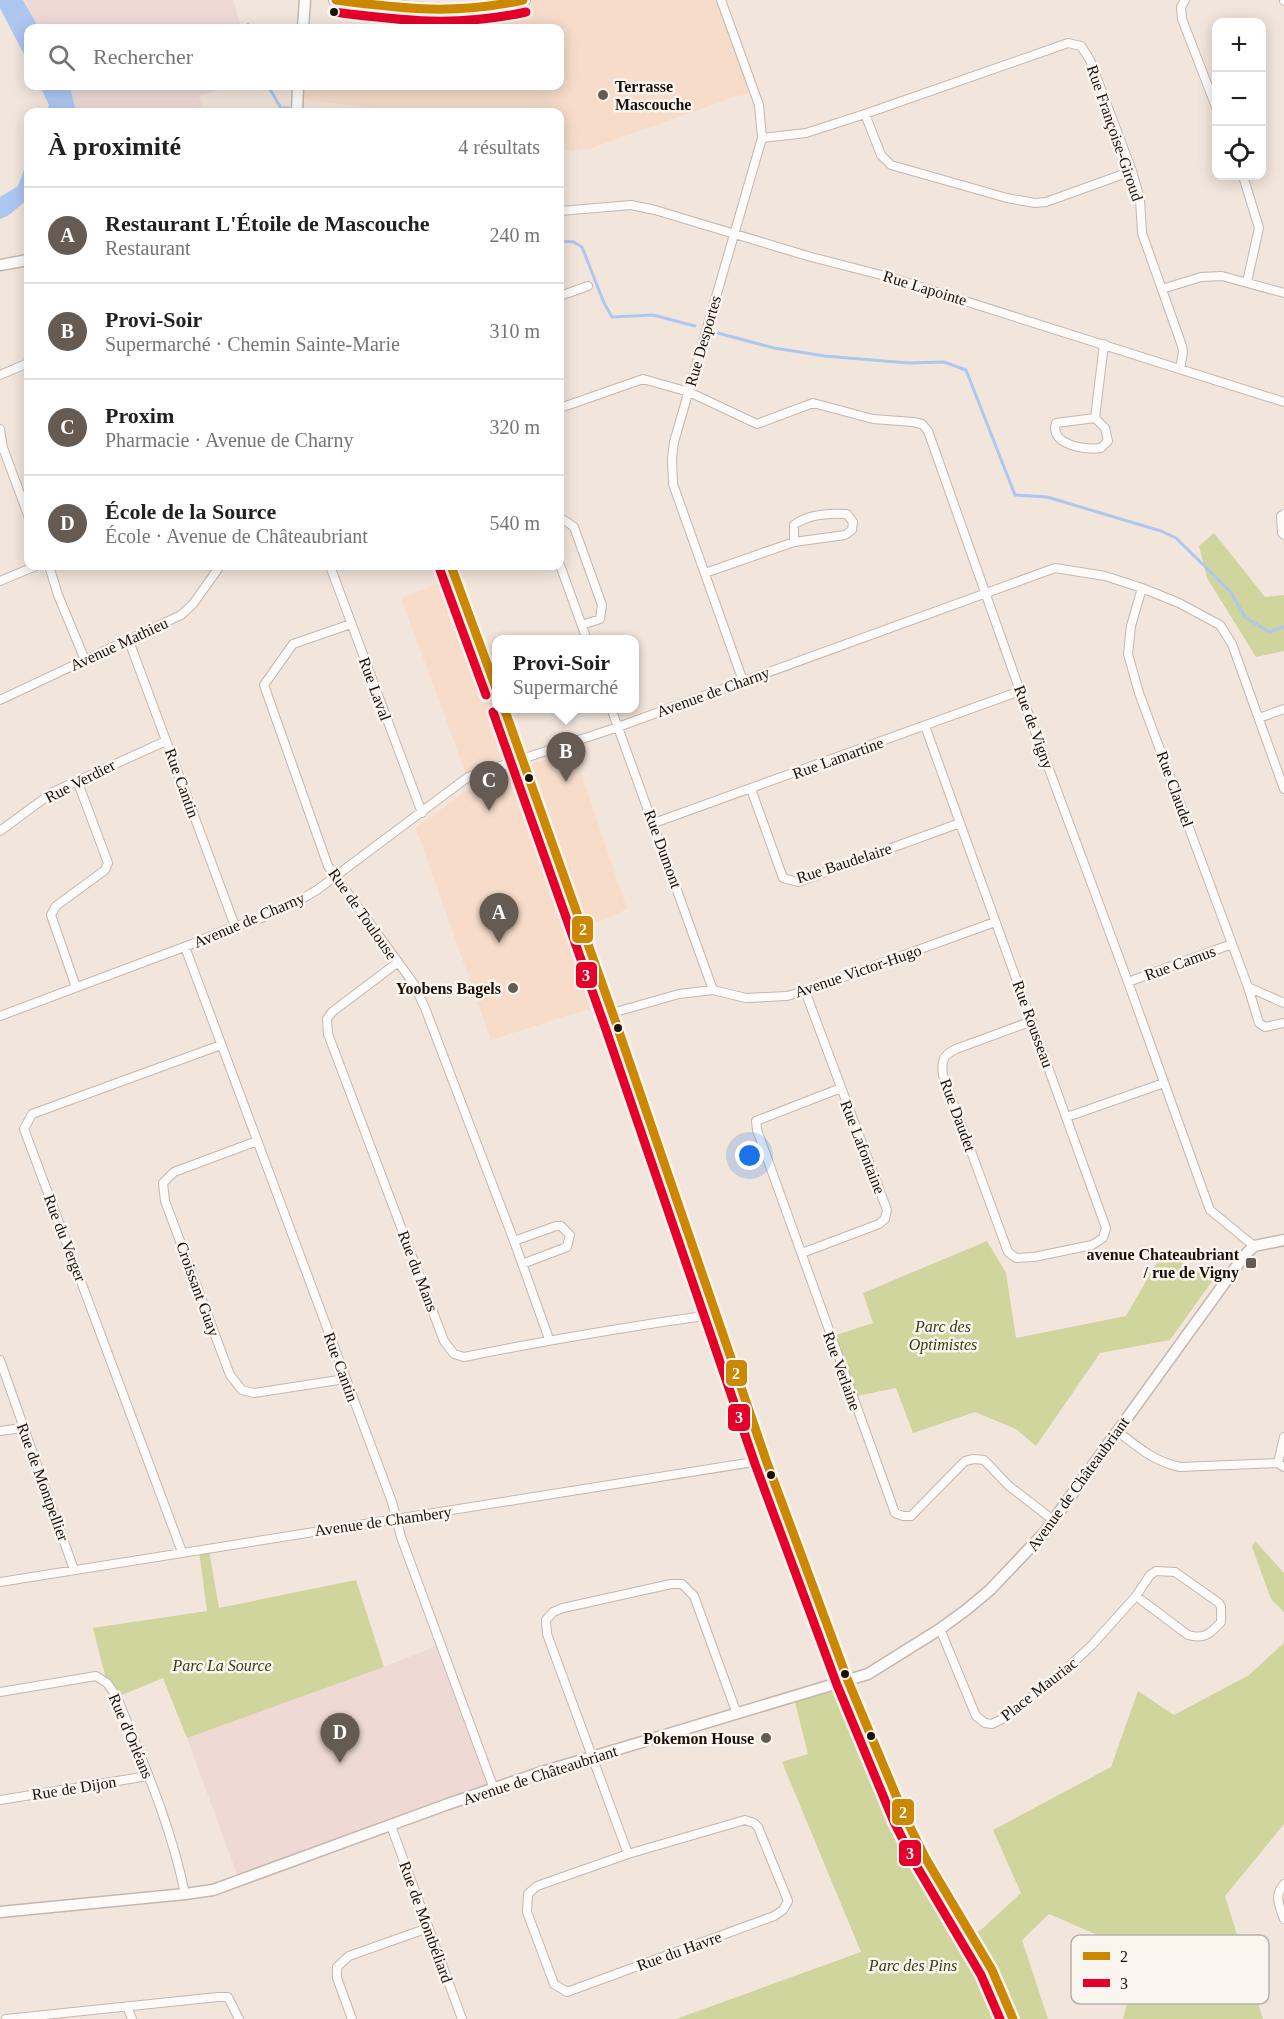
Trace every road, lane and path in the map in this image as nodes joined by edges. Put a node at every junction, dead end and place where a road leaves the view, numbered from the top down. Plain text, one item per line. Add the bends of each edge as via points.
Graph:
1 (304, 0) edge
2 (336, 0) edge
3 (523, 0) edge
4 (721, 0) edge
5 (1185, 0) edge
6 (303, 24) edge
7 (298, 90) edge
8 (1212, 97) edge
9 (297, 108) edge
10 (865, 114) junction
11 (762, 138) junction
12 (1132, 171) junction
13 (1244, 180) edge
14 (564, 211) edge
15 (734, 234) junction
16 (24, 261) edge
17 (0, 265) edge
18 (1247, 282) junction
19 (588, 286) dead end
20 (1162, 289) junction
21 (1284, 293) edge
22 (564, 295) edge
23 (1104, 344) junction
24 (24, 365) edge
25 (1179, 369) junction
26 (0, 375) edge
27 (689, 392) junction
28 (1284, 402) edge
29 (564, 407) edge
30 (1095, 418) junction
31 (0, 429) edge
32 (24, 504) edge
33 (1284, 514) edge
34 (564, 520) edge
35 (1284, 535) edge
36 (794, 542) junction
37 (26, 570) edge
38 (50, 570) edge
39 (217, 570) edge
40 (331, 570) edge
41 (452, 570) edge
42 (562, 570) edge
43 (705, 573) junction
44 (0, 581) edge
45 (1142, 588) junction
46 (987, 592) junction
47 (351, 624) junction
48 (582, 625) junction
49 (586, 635) edge
50 (129, 641) junction
51 (85, 660) junction
52 (492, 677) edge
53 (743, 681) junction
54 (1020, 691) junction
55 (0, 700) edge
56 (1284, 709) edge
57 (506, 713) edge
58 (613, 713) edge
59 (1259, 718) junction
60 (925, 726) junction
61 (618, 727) junction
62 (166, 741) junction
63 (522, 758) junction
64 (77, 780) junction
65 (751, 789) junction
66 (1284, 789) edge
67 (422, 813) junction
68 (654, 823) junction
69 (960, 823) junction
70 (0, 831) edge
71 (334, 876) junction
72 (995, 922) junction
73 (235, 926) junction
74 (1232, 944) junction
75 (185, 946) junction
76 (397, 963) junction
77 (1128, 982) junction
78 (76, 987) junction
79 (1248, 987) junction
80 (713, 990) junction
81 (805, 991) junction
82 (1284, 1003) edge
83 (612, 1013) junction
84 (0, 1016) edge
85 (1032, 1021) junction
86 (1284, 1023) edge
87 (221, 1045) junction
88 (1164, 1083) junction
89 (841, 1088) junction
90 (1067, 1117) junction
91 (257, 1142) junction
92 (1284, 1240) edge
93 (514, 1241) junction
94 (1254, 1246) junction
95 (802, 1253) junction
96 (1016, 1258) joint
97 (522, 1264) junction
98 (717, 1314) junction
99 (549, 1340) junction
100 (0, 1360) edge
101 (345, 1379) junction
102 (22, 1428) junction
103 (0, 1431) edge
104 (1117, 1431) junction
105 (1284, 1437) edge
106 (766, 1460) junction
107 (1281, 1465) edge
108 (397, 1520) junction
109 (1053, 1520) junction
110 (182, 1552) junction
111 (74, 1570) junction
112 (0, 1582) edge
113 (1136, 1596) junction
114 (940, 1629) junction
115 (848, 1681) junction
116 (0, 1692) edge
117 (737, 1714) junction
118 (593, 1757) junction
119 (148, 1776) junction
120 (494, 1789) junction
121 (0, 1800) edge
122 (391, 1826) junction
123 (628, 1854) junction
124 (1284, 1884) edge
125 (184, 1894) junction
126 (0, 1912) edge
127 (1284, 1919) edge
128 (428, 1928) junction
129 (127, 2006) junction
130 (25, 2018) edge
131 (6, 2019) edge
132 (132, 2019) edge
133 (239, 2019) edge
134 (352, 2019) edge
135 (462, 2019) edge
136 (1013, 2019) edge

1 - 6 street
2 - 3 main road via 442,12 499,7
4 - 11 street, Rue Desportes via 759,105
5 - 8 street via 1182,19
7 - 9 street
10 - 11 street, Rue Françoise-Giroud via 806,133
10 - 12 street via 881,155 891,165 1007,198 1046,202
10 - 12 street, Rue Françoise-Giroud via 1074,43 1081,46 1090,60
11 - 15 street, Rue Desportes
12 - 20 street, Rue Françoise-Giroud via 1140,199 1142,233
13 - 18 street via 1259,228
14 - 15 street, Rue Lapointe via 630,205
15 - 23 street, Rue Lapointe
15 - 27 street, Rue Desportes
16 - 17 street
18 - 20 street via 1227,276 1201,277
18 - 21 street
19 - 22 street
20 - 25 street, Rue Françoise-Giroud via 1184,352
23 - 25 street, Rue Lapointe
23 - 30 street
24 - 26 street
25 - 28 street, Rue Lapointe
27 - 29 street via 644,379
27 - 43 street, Rue Desportes via 674,441 673,484
27 - 46 street, Rue de Vigny via 757,424 813,403 873,419 922,424 928,431
30 - 30 street via 1056,423 1056,436 1064,442 1101,448 1108,441 1105,428
31 - 32 street
33 - 35 street
34 - 48 street via 574,528 602,605 600,619
36 - 36 street via 845,535 852,530 853,522 848,514 836,513 803,518 794,525
36 - 43 street
37 - 44 street
38 - 51 street
39 - 50 street, Avenue Mathieu via 188,611
40 - 47 street, Rue Laval
41 - 52 street
42 - 48 street
43 - 53 street, Rue Desportes
45 - 46 street, Avenue de Charny via 1105,576 1054,568
45 - 59 street, Avenue de Charny via 1220,625 1232,644
45 - 74 street, Rue Claudel via 1128,654
46 - 53 street, Avenue de Charny
46 - 54 street, Rue de Vigny
47 - 67 street, Rue Laval
47 - 71 street, Rue de Toulouse via 293,644 264,685
48 - 49 street
50 - 51 street, Avenue Mathieu
50 - 62 street, Rue Cantin
51 - 55 street, Avenue Mathieu
53 - 61 street, Avenue de Charny
54 - 60 street, Rue Lamartine
54 - 77 street, Rue de Vigny
56 - 59 street
57 - 63 street
58 - 61 street, Rue Dumont
59 - 66 street, Avenue de Charny
60 - 65 street, Rue Lamartine
60 - 69 street, Rue Rousseau
61 - 63 street, Avenue de Charny
61 - 68 street, Rue Dumont
62 - 64 street, Rue Verdier
62 - 73 street, Rue Cantin
63 - 67 street, Avenue de Charny via 468,777
63 - 83 street
64 - 70 street, Rue Verdier via 53,792
64 - 78 street via 108,863 105,870 57,906 51,915
65 - 68 street, Rue Lamartine
65 - 69 street, Rue Baudelaire via 783,878 792,882
67 - 71 street, Avenue de Charny
68 - 80 street, Rue Dumont
69 - 72 street, Rue Rousseau
71 - 73 street, Avenue de Charny via 293,904
71 - 76 street, Rue de Toulouse
72 - 81 street, Avenue Victor-Hugo
72 - 85 street, Rue Rousseau
73 - 75 street, Avenue de Charny
74 - 77 street, Rue Camus
74 - 79 street, Rue Claudel
75 - 78 street, Avenue de Charny
75 - 87 street, Rue Cantin
76 - 93 street, Rue de Toulouse via 414,984 425,1008
76 - 99 street, Rue du Mans via 332,1012 327,1019 328,1034 444,1341 454,1354 464,1357
77 - 88 street, Rue de Vigny
78 - 84 street, Avenue de Charny
79 - 82 street
79 - 86 street, Rue Claudel via 1259,1023 1265,1027
80 - 81 street, Avenue Victor-Hugo via 746,998
80 - 83 street, Avenue Victor-Hugo via 679,994
81 - 89 street, Rue Lafontaine
83 - 98 street
85 - 90 street, Rue Rousseau
85 - 96 street, Rue Daudet via 956,1049 946,1054 941,1064 1008,1252
87 - 91 street, Rue Cantin
87 - 110 street, Rue du Verger via 32,1114 24,1129
88 - 90 street
88 - 94 street, Rue de Vigny via 1210,1210
89 - 95 street, Rue Lafontaine via 887,1210 885,1219
89 - 95 street, Rue Verlaine via 756,1121
90 - 96 street, Rue Rousseau via 1106,1228 1103,1238 1092,1245
91 - 101 street, Rue Cantin
91 - 101 street, Croissant Guay via 174,1172 163,1183 169,1212 230,1375 242,1390 254,1393
92 - 94 street
93 - 97 street, Rue de Toulouse
93 - 97 street via 561,1226 570,1235 567,1247
94 - 104 street, Avenue de Châteaubriant
95 - 109 street, Rue Verlaine via 894,1513 911,1516 965,1461 974,1459 984,1460 1009,1486
97 - 99 street, Rue de Toulouse
98 - 99 street, Rue du Mans
98 - 106 street
100 - 102 street, Rue de Montpellier
101 - 108 street, Rue Cantin
102 - 103 street
102 - 111 street, Rue de Montpellier
104 - 107 street via 1155,1459 1180,1467
104 - 109 street, Avenue de Châteaubriant
105 - 107 street
106 - 108 street, Avenue de Chambery
106 - 115 street
108 - 110 street, Avenue de Chambery
108 - 120 street, Rue Cantin
109 - 114 street, Avenue de Châteaubriant via 990,1590
110 - 111 street, Avenue de Chambery
111 - 112 street, Avenue de Chambery
113 - 113 street, Place Mauriac via 1188,1635 1204,1637 1221,1622 1219,1603 1175,1572 1156,1571
113 - 114 street, Place Mauriac via 1062,1672 992,1724 976,1716
114 - 115 street, Avenue de Châteaubriant via 884,1665
115 - 117 street, Avenue de Châteaubriant
115 - 136 street via 905,1817 992,1970
116 - 119 street, Rue d'Orléans via 96,1677 107,1683 117,1696
117 - 118 street, Avenue de Châteaubriant
117 - 118 street via 694,1596 682,1584 563,1608 546,1620 547,1634
118 - 120 street, Avenue de Châteaubriant
118 - 123 street
119 - 121 street, Rue de Dijon
119 - 125 street, Rue d'Orléans via 177,1857
120 - 122 street, Avenue de Châteaubriant
122 - 125 street, Avenue de Châteaubriant via 213,1890
122 - 128 street, Rue de Montbéliard
123 - 123 street, Rue du Havre via 537,1886 528,1894 527,1912 554,1984 567,1992 774,1916 788,1901 758,1827 744,1820
124 - 127 street via 1277,1899
125 - 126 street, Avenue de Châteaubriant
128 - 134 street via 349,1956 337,1967 337,1978
128 - 135 street, Rue de Montbéliard
129 - 130 street
129 - 132 street
129 - 133 street via 228,1997
130 - 131 street

